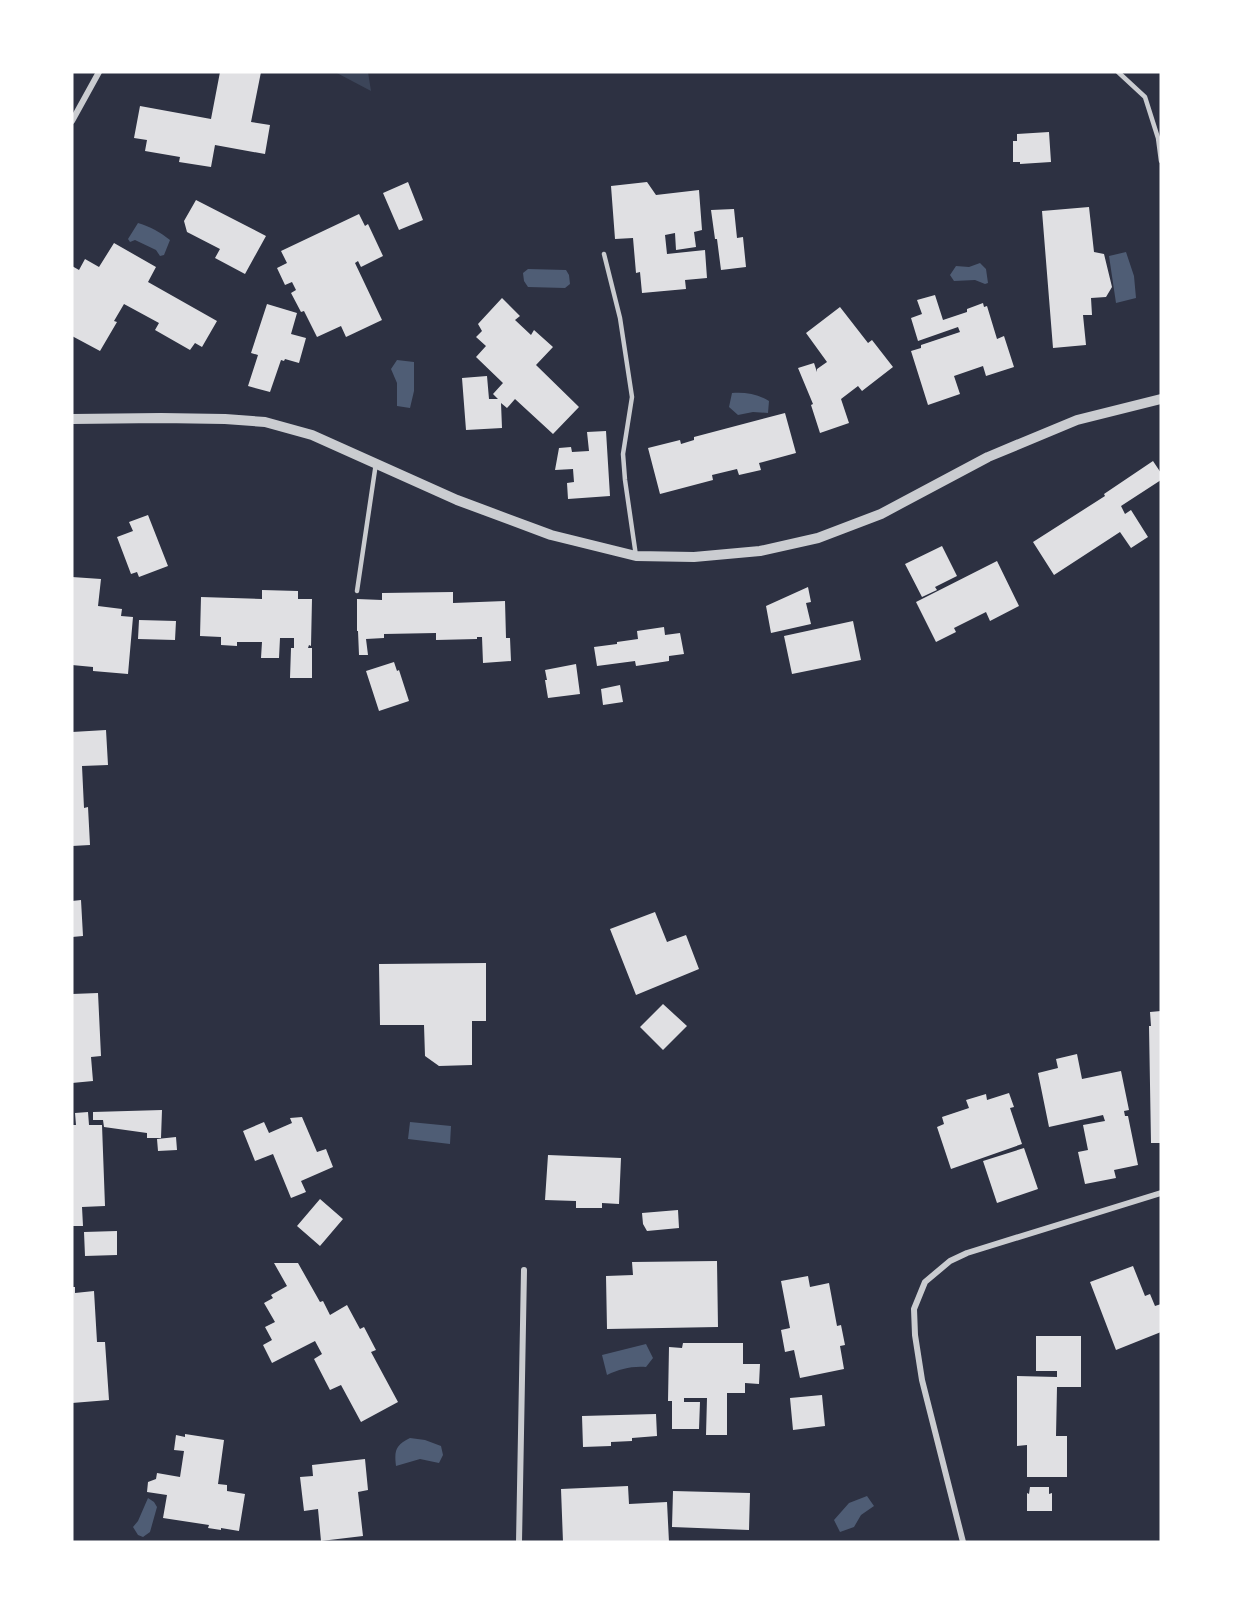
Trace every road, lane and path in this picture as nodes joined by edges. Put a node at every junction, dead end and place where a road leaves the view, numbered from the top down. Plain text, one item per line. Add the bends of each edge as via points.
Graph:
1 (99, 72) edge
2 (1118, 72) edge
3 (72, 121) edge
4 (1161, 160) edge
5 (604, 254) dead end
6 (1161, 399) edge
7 (72, 419) edge
8 (375, 463) junction
9 (636, 556) junction
10 (357, 591) dead end
11 (1161, 1193) edge
12 (524, 1270) dead end
13 (519, 1542) edge
14 (963, 1542) edge

1 - 3 street
2 - 4 lane via 1144,97
5 - 9 lane via 620,318 632,397 623,454
6 - 9 street via 1077,420 988,457 881,514 818,538 760,551 694,557
7 - 8 street via 265,422 312,435
8 - 9 street via 457,500 551,535
8 - 10 lane
11 - 14 street via 967,1253 950,1261 925,1282 914,1310 915,1335 922,1380
12 - 13 street

